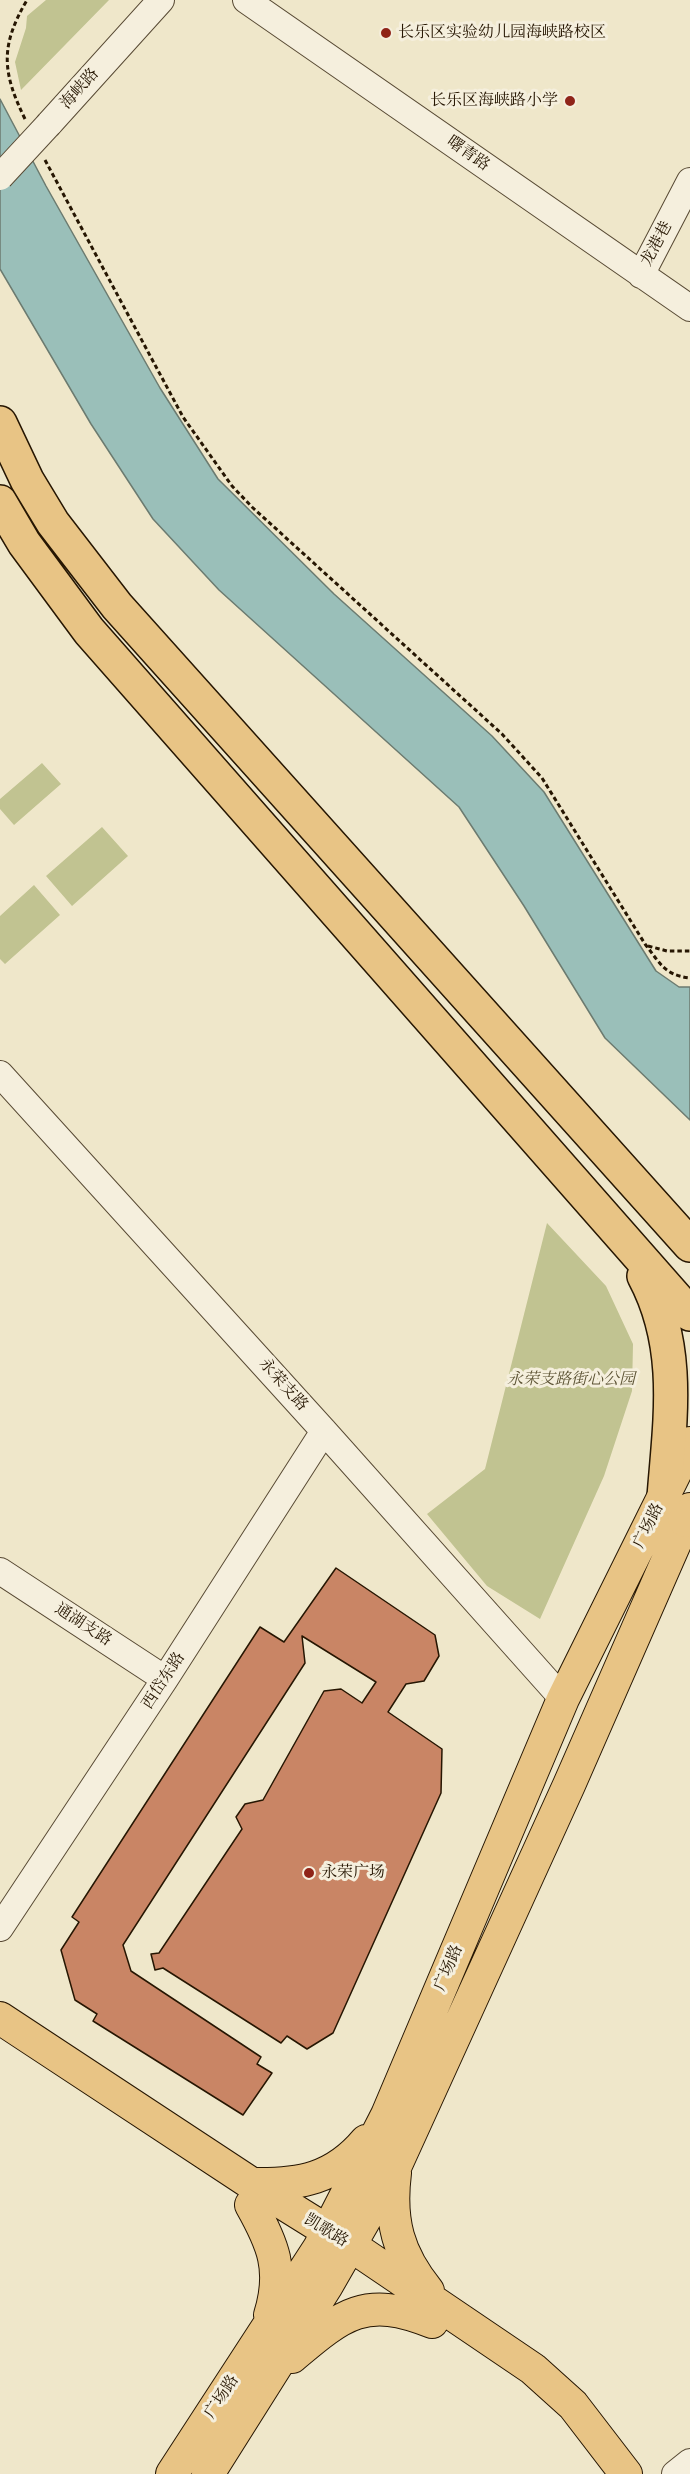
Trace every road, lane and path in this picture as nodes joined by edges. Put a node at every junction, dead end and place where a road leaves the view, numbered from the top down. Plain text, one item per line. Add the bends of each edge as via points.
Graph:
1 (27, 0) edge
2 (141, 0) edge
3 (161, 0) edge
4 (246, 0) edge
5 (38, 118) junction
6 (40, 151) dead end
7 (0, 153) edge
8 (0, 177) edge
9 (690, 181) edge
10 (641, 274) junction
11 (690, 308) edge
12 (0, 423) edge
13 (0, 502) edge
14 (647, 946) junction
15 (690, 951) edge
16 (690, 978) edge
17 (0, 1074) edge
18 (627, 1245) junction
19 (690, 1245) edge
20 (690, 1314) edge
21 (324, 1431) junction
22 (690, 1443) edge
23 (682, 1511) edge
24 (0, 1571) edge
25 (165, 1679) junction
26 (563, 1699) junction
27 (0, 1928) edge
28 (0, 2018) edge
29 (0, 2041) edge
30 (387, 2115) junction
31 (396, 2165) junction
32 (251, 2195) junction
33 (334, 2247) junction
34 (436, 2314) junction
35 (264, 2331) junction
36 (268, 2377) junction
37 (690, 2462) edge
38 (172, 2474) edge
39 (208, 2474) edge
40 (602, 2474) edge
41 (626, 2474) edge
42 (675, 2474) edge

1 - 5 path via 14,21 6,68 11,91
2 - 5 street, 海峡路
3 - 5 street, 海峡路
4 - 10 street, 曙青路
5 - 7 street, 海峡路
5 - 8 street, 海峡路, bridge
6 - 14 path via 183,417 232,486 525,758 542,778
9 - 10 street, 龙港巷
10 - 11 street, 曙青路
12 - 19 highway via 53,523 117,606
13 - 18 highway via 24,543 89,631
14 - 15 path
14 - 16 path via 675,976
17 - 21 street, 永荣支路
18 - 20 highway
18 - 23 highway via 655,1298 667,1335
21 - 25 street, 西岱东路
21 - 26 street, 永荣支路
22 - 23 main road, 广场路
23 - 26 main road, 广场路
23 - 31 main road, 广场路 via 569,1785
24 - 25 street, 通湖支路
25 - 27 street, 西岱东路
26 - 30 main road, 广场路
28 - 32 main road, 凯歌路
29 - 32 main road, 凯歌路
30 - 32 main road via 355,2154 327,2174
30 - 33 main road, 广场路
31 - 33 main road, 广场路
31 - 34 main road via 393,2220
32 - 33 main road, 凯歌路
32 - 35 main road via 275,2259 275,2299
33 - 34 main road, 凯歌路
33 - 35 main road, 广场路
33 - 36 main road, 广场路
34 - 36 main road via 395,2309 356,2312 339,2320
34 - 40 main road, 凯歌路 via 546,2407
34 - 41 main road, 凯歌路 via 502,2347 555,2387
35 - 38 main road, 广场路
36 - 39 main road, 广场路
37 - 42 street

